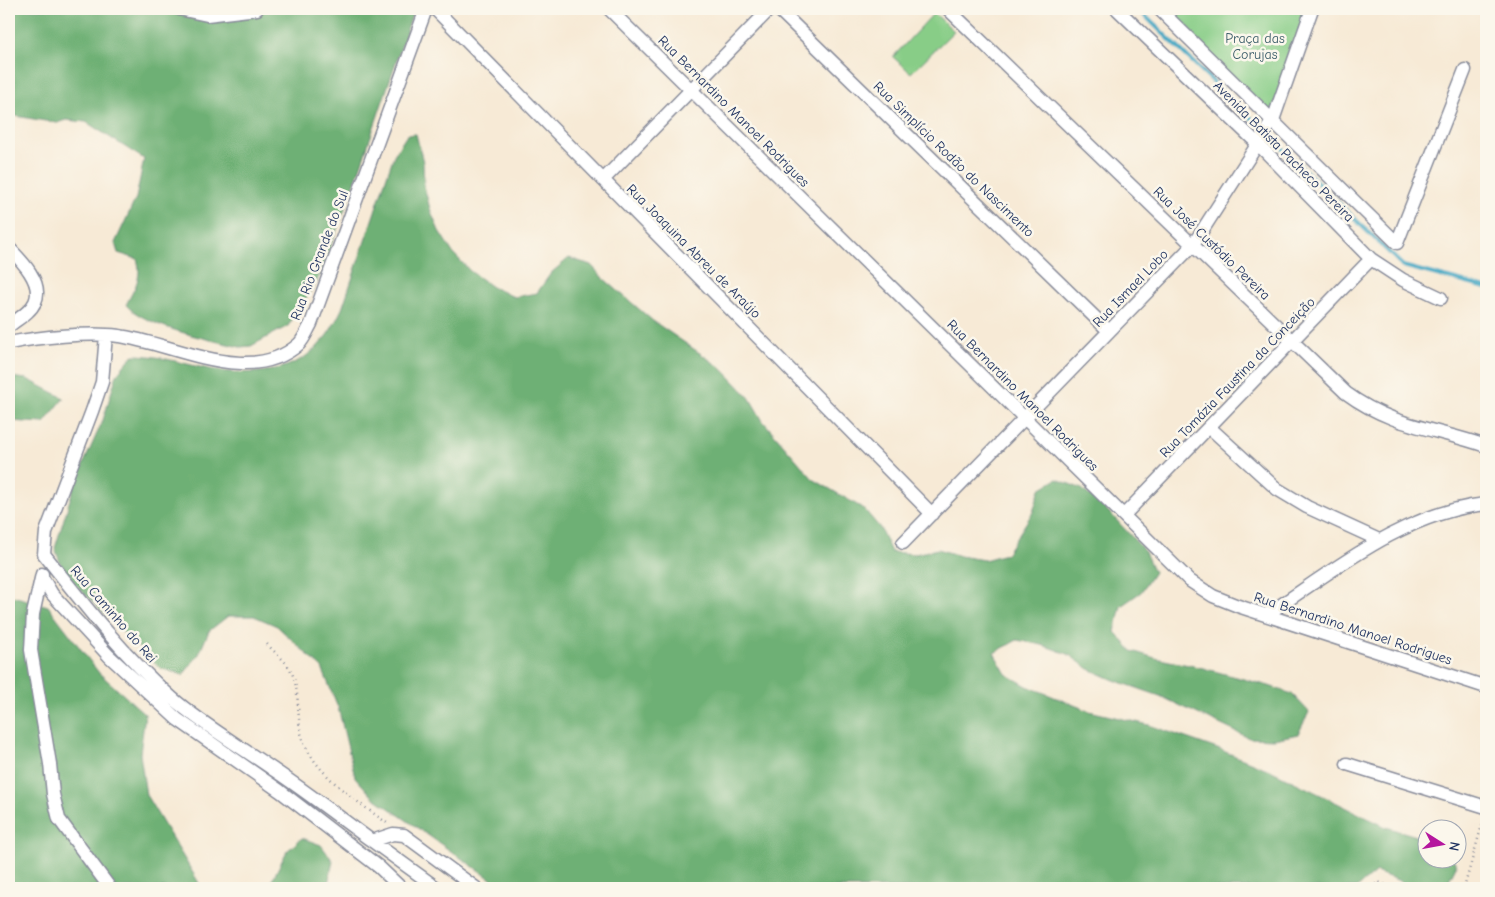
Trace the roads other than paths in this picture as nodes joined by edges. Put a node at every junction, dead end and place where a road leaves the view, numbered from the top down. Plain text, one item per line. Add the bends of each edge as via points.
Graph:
1 (180, 9) edge
2 (257, 9) edge
3 (426, 9) edge
4 (435, 9) edge
5 (609, 9) edge
6 (770, 9) edge
7 (778, 9) edge
8 (948, 9) edge
9 (1117, 9) edge
10 (1159, 9) edge
11 (1312, 9) edge
12 (1465, 70) dead end
13 (692, 90) junction
14 (1273, 120) junction
15 (1258, 144) junction
16 (604, 180) junction
17 (1193, 245) junction
18 (9, 248) edge
19 (1371, 259) junction
20 (1441, 298) dead end
21 (9, 326) edge
22 (1109, 331) junction
23 (106, 335) junction
24 (1292, 341) junction
25 (9, 343) edge
26 (1025, 418) junction
27 (1209, 427) junction
28 (1486, 446) edge
29 (1486, 504) edge
30 (932, 514) junction
31 (1124, 516) junction
32 (1379, 540) junction
33 (903, 543) dead end
34 (44, 554) junction
35 (42, 577) junction
36 (1266, 616) junction
37 (1486, 687) edge
38 (1347, 764) dead end
39 (1485, 812) edge
40 (372, 841) junction
41 (110, 888) edge
42 (401, 888) edge
43 (437, 888) edge
44 (476, 888) edge

1 - 2 street via 206,15
3 - 23 street, Rua Rio Grande do Sul via 311,324 300,342 286,353 250,362 211,360 145,341
4 - 16 street, Rua Joaquina Abreu de Araújo
5 - 13 street, Rua Bernardino Manoel Rodrigues
6 - 13 street
7 - 22 street, Rua Simplício Rodão do Nascimento
8 - 17 street, Rua José Custódio Pereira
9 - 15 street, Avenida Batista Pacheco Pereira
10 - 14 street, Avenida Batista Pacheco Pereira
11 - 14 street, Rua Ismael Lobo
12 - 14 street, Avenida Batista Pacheco Pereira via 1397,242
13 - 16 street
13 - 26 street, Rua Bernardino Manoel Rodrigues
14 - 15 street, Rua Ismael Lobo
15 - 17 street, Rua Ismael Lobo
15 - 19 street, Avenida Batista Pacheco Pereira
16 - 30 street, Rua Joaquina Abreu de Araújo
17 - 22 street, Rua Ismael Lobo
17 - 24 street, Rua José Custódio Pereira
18 - 21 street via 28,270 36,286 36,301 29,311
19 - 20 street, Avenida Batista Pacheco Pereira via 1403,280
19 - 24 street, Rua Tomázia Faustina da Conceição
22 - 26 street, Rua Ismael Lobo
23 - 25 street, Rua Rio Grande do Sul
23 - 34 street via 102,382 46,532
24 - 27 street, Rua Tomázia Faustina da Conceição
24 - 28 street, Rua José Custódio Pereira via 1361,405 1400,422
26 - 30 street, Rua Ismael Lobo
26 - 31 street, Rua Bernardino Manoel Rodrigues
27 - 31 street, Rua Tomázia Faustina da Conceição
27 - 32 street via 1277,489 1307,507
29 - 32 street via 1426,518
30 - 33 street, Rua Ismael Lobo
31 - 36 street, Rua Bernardino Manoel Rodrigues via 1190,581 1213,596
32 - 36 street
34 - 35 street
34 - 40 street, Rua Caminho do Rei via 128,656 174,699
35 - 41 street via 33,614 31,650 53,794 59,819
35 - 42 street via 52,594 97,643 177,719 296,803
36 - 37 street, Rua Bernardino Manoel Rodrigues
38 - 39 street
40 - 43 street, Rua Caminho do Rei
40 - 44 street via 394,834 404,835

